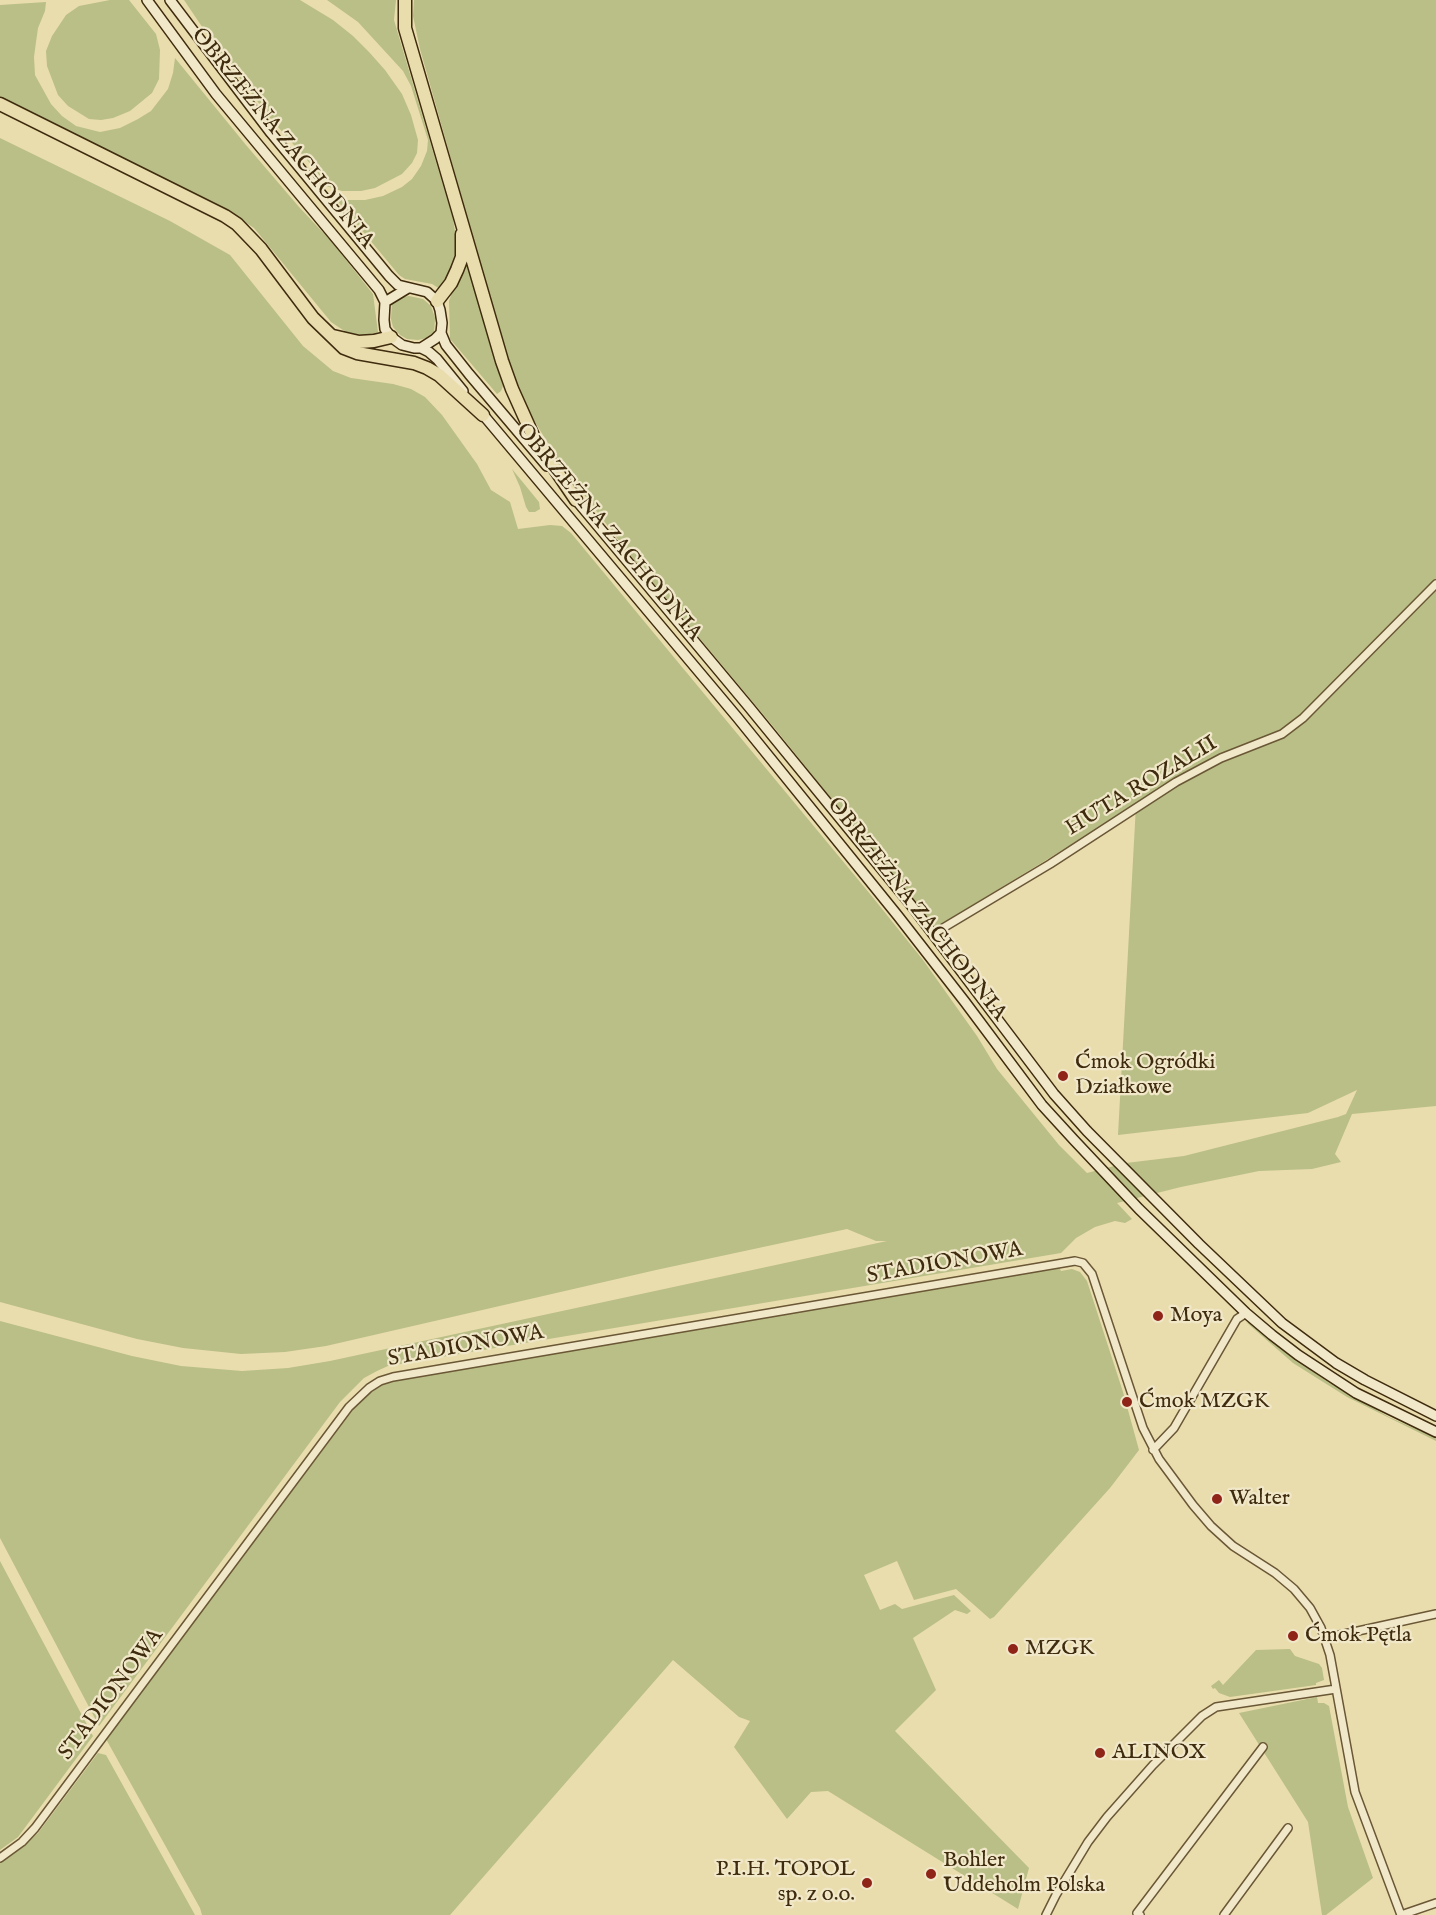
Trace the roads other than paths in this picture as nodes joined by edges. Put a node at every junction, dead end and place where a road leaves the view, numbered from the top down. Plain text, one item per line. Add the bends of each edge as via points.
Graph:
1 (405, 0) edge
2 (172, 2) edge
3 (149, 3) edge
4 (0, 104) edge
5 (458, 206) junction
6 (408, 288) junction
7 (437, 301) junction
8 (385, 302) junction
9 (441, 333) junction
10 (330, 334) junction
11 (391, 337) junction
12 (421, 348) junction
13 (483, 415) junction
14 (576, 500) junction
15 (1436, 584) edge
16 (933, 934) junction
17 (1246, 1312) junction
18 (1436, 1416) edge
19 (1436, 1432) edge
20 (1153, 1450) junction
21 (1436, 1614) edge
22 (1326, 1638) junction
23 (1336, 1689) junction
24 (1263, 1747) dead end
25 (1288, 1828) dead end
26 (0, 1858) edge
27 (1436, 1903) edge
28 (1046, 1915) edge
29 (1140, 1915) edge
30 (1224, 1915) edge
31 (1401, 1915) edge

1 - 5 highway via 405,28
2 - 6 street, OBRZEŻNA ZACHODNIA via 324,198 389,276
3 - 8 street, OBRZEŻNA ZACHODNIA via 216,94 372,280
4 - 10 highway via 237,224
5 - 7 highway via 462,257 451,283
5 - 14 highway via 512,389 534,438
6 - 7 street via 427,292
6 - 8 street
7 - 9 street
8 - 11 street via 385,329
9 - 12 street
9 - 14 street, OBRZEŻNA ZACHODNIA via 469,374
10 - 11 highway via 359,342
10 - 13 highway via 344,348 357,353 427,368
11 - 12 street via 402,345
12 - 13 street, OBRZEŻNA ZACHODNIA via 437,359
13 - 17 street, OBRZEŻNA ZACHODNIA via 745,726 898,916 1042,1105 1139,1209
14 - 16 street, OBRZEŻNA ZACHODNIA
15 - 16 street, HUTA ROZALII via 1303,718 1282,734 1221,758 1176,782
16 - 18 street, OBRZEŻNA ZACHODNIA via 1036,1071 1087,1131 1250,1293 1282,1323 1365,1380
17 - 19 street, OBRZEŻNA ZACHODNIA via 1328,1375 1383,1408
17 - 20 street via 1237,1319 1174,1428
20 - 22 street, STADIONOWA via 1211,1526 1294,1589
20 - 26 street, STADIONOWA via 1092,1274 1076,1261 380,1381 349,1407 35,1828
21 - 22 street
22 - 23 street, STADIONOWA
23 - 28 street via 1216,1707 1202,1716 1107,1817
23 - 31 street, STADIONOWA via 1355,1792
24 - 29 street via 1137,1913
25 - 30 street
27 - 31 street

